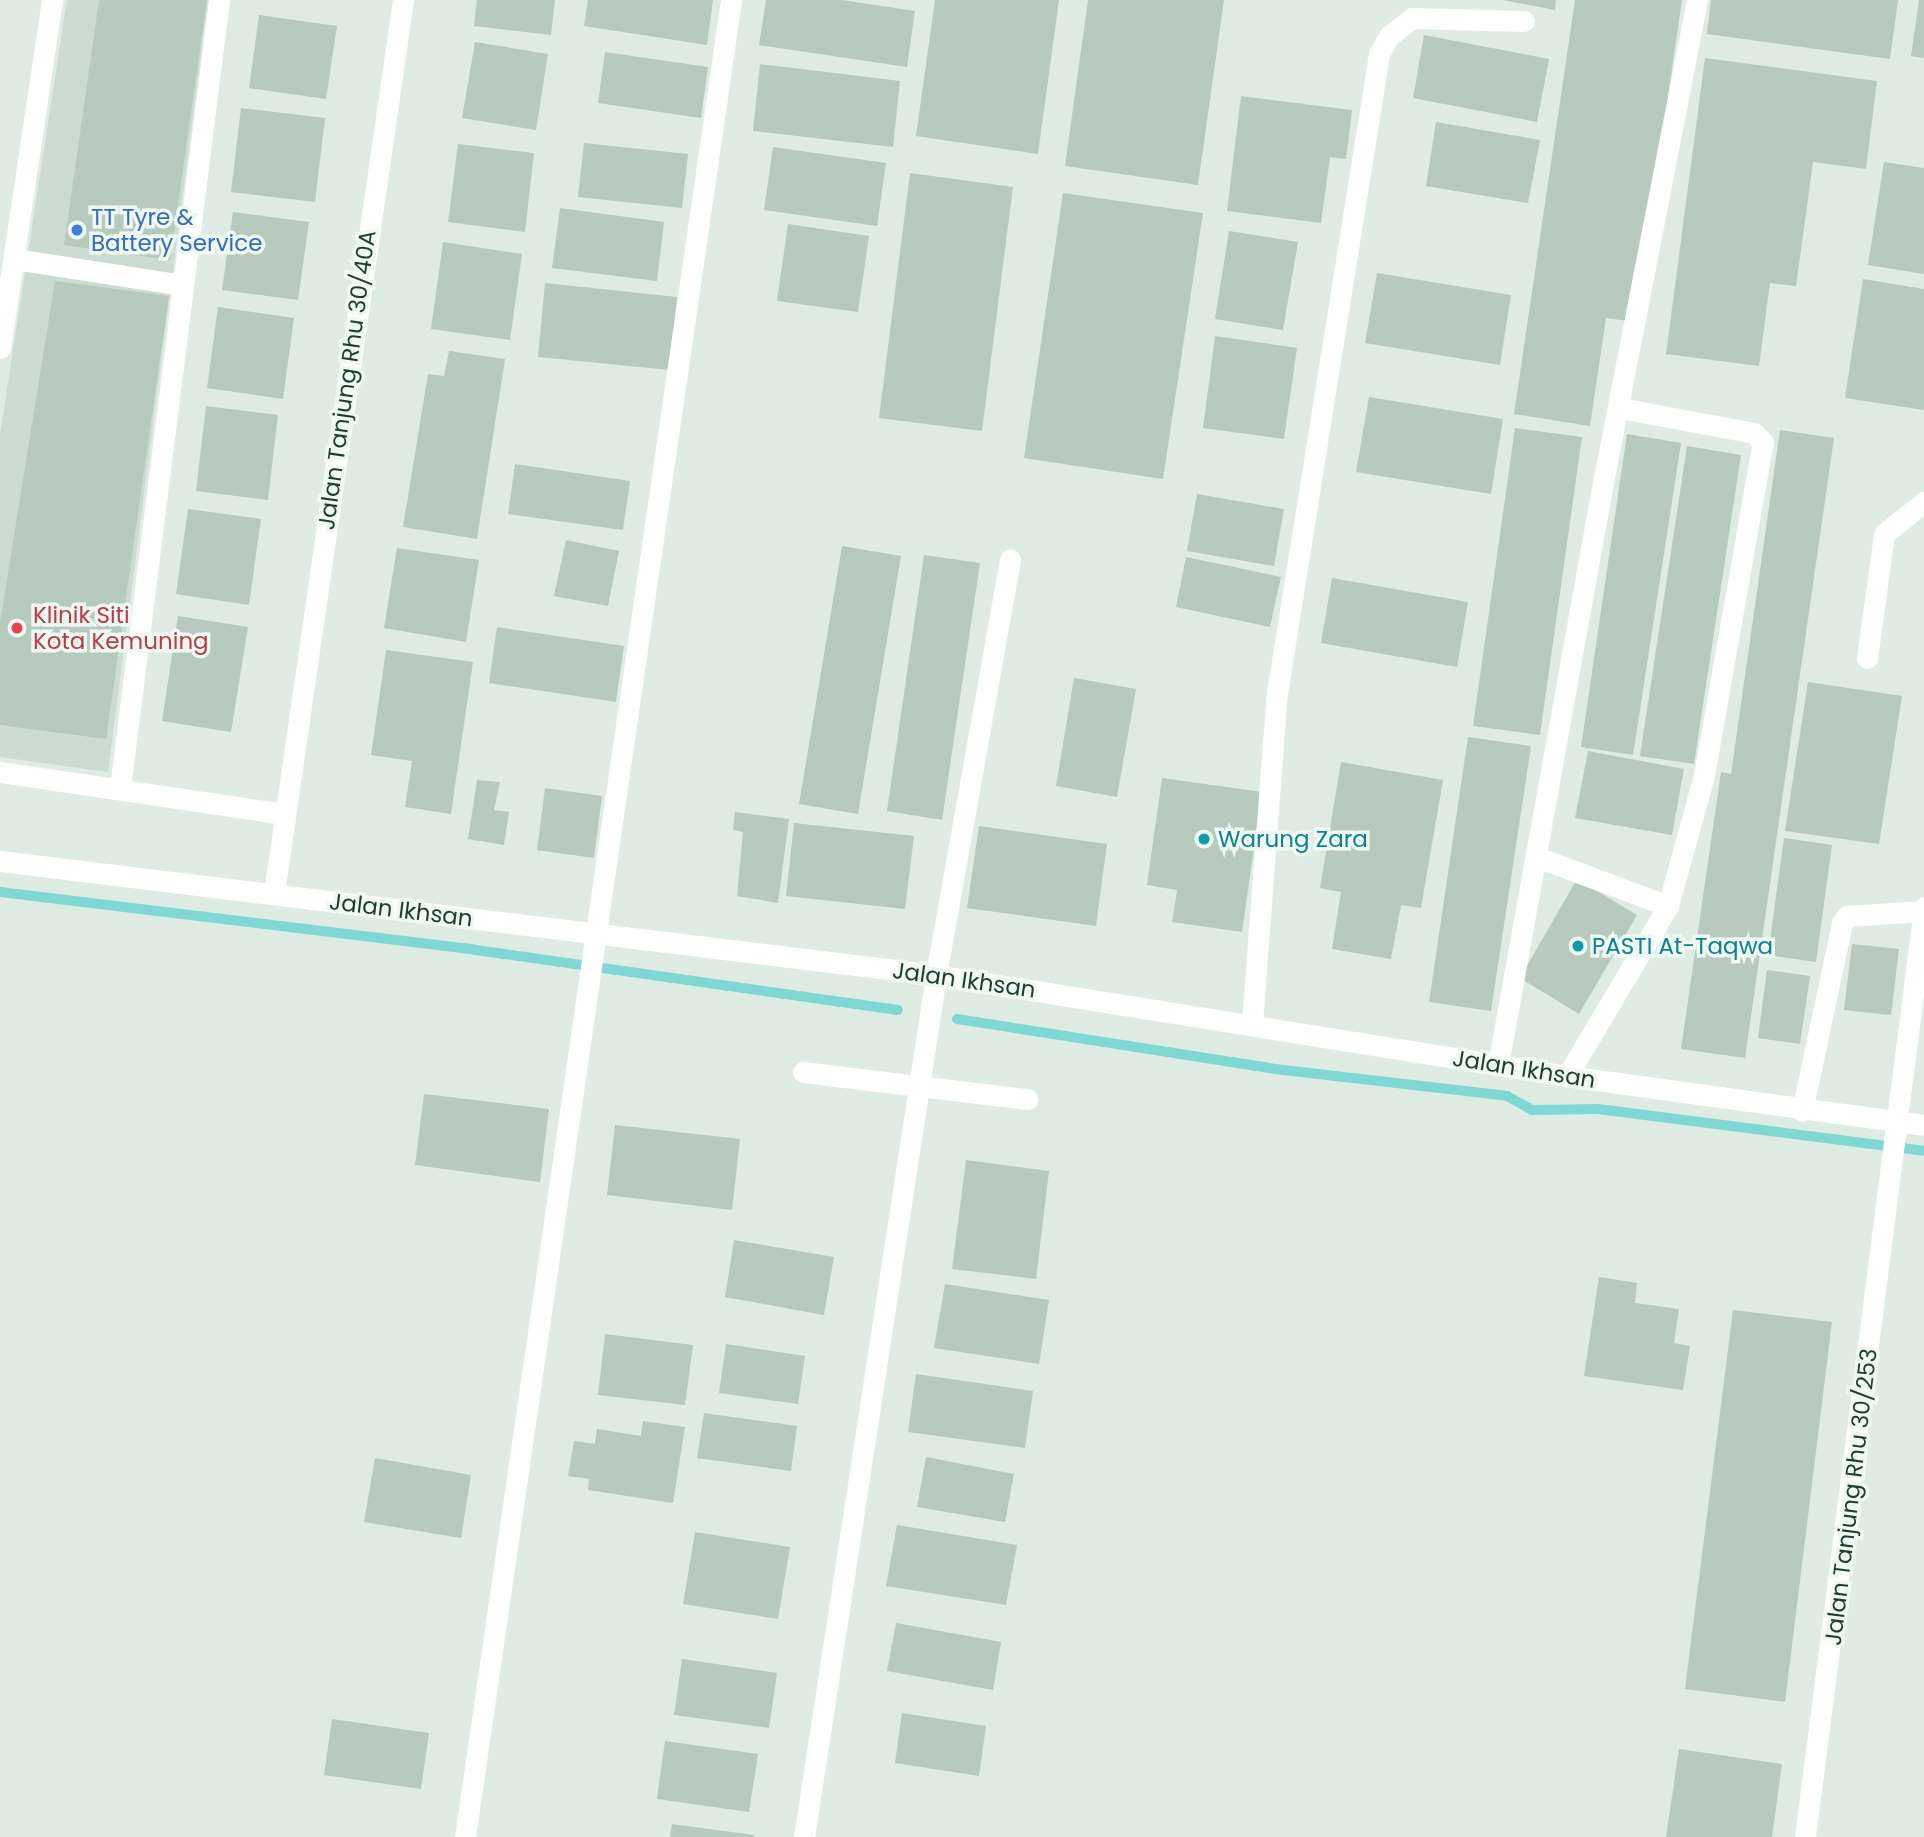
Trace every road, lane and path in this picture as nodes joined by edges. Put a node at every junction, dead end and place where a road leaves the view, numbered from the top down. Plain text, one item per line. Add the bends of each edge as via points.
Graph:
1 (52, 0) edge
2 (219, 0) edge
3 (403, 0) edge
4 (731, 0) edge
5 (1697, 0) edge
6 (1524, 21) dead end
7 (15, 260) junction
8 (182, 285) junction
9 (0, 348) edge
10 (1620, 408) junction
11 (1924, 502) edge
12 (1010, 560) dead end
13 (1867, 658) dead end
14 (0, 772) edge
15 (120, 789) junction
16 (285, 814) junction
17 (1537, 857) junction
18 (0, 861) edge
19 (274, 893) junction
20 (1668, 906) junction
21 (1924, 909) edge
22 (597, 945) junction
23 (936, 975) junction
24 (1252, 1023) junction
25 (1498, 1065) junction
26 (803, 1072) dead end
27 (1567, 1076) junction
28 (921, 1087) junction
29 (1027, 1099) dead end
30 (1802, 1111) junction
31 (1924, 1125) edge
32 (1895, 1139) junction
33 (465, 1837) edge
34 (804, 1837) edge
35 (1805, 1837) edge

1 - 7 street
2 - 8 street
3 - 16 street, Jalan Tanjung Rhu 30/40A
4 - 22 street
5 - 10 street
6 - 24 street via 1412,18 1389,36 1379,54 1277,693
7 - 8 street
7 - 9 street
8 - 15 street
10 - 17 street
10 - 20 street via 1754,433 1763,442 1704,775
11 - 13 street via 1884,534
12 - 23 street
14 - 15 street
15 - 16 street
16 - 19 street, Jalan Tanjung Rhu 30/40A
17 - 20 street
17 - 25 street
18 - 19 street, Jalan Ikhsan
19 - 22 street, Jalan Ikhsan
20 - 27 street
21 - 30 street via 1847,916 1842,922
21 - 32 street, Jalan Tanjung Rhu 30/253
22 - 23 street, Jalan Ikhsan
22 - 33 street
23 - 24 street, Jalan Ikhsan
23 - 28 street
24 - 25 street, Jalan Ikhsan
25 - 27 street, Jalan Ikhsan
26 - 28 street
27 - 30 street, Jalan Ikhsan
28 - 29 street
28 - 34 street
30 - 32 street, Jalan Ikhsan
31 - 32 street, Jalan Ikhsan
32 - 35 street, Jalan Tanjung Rhu 30/253

